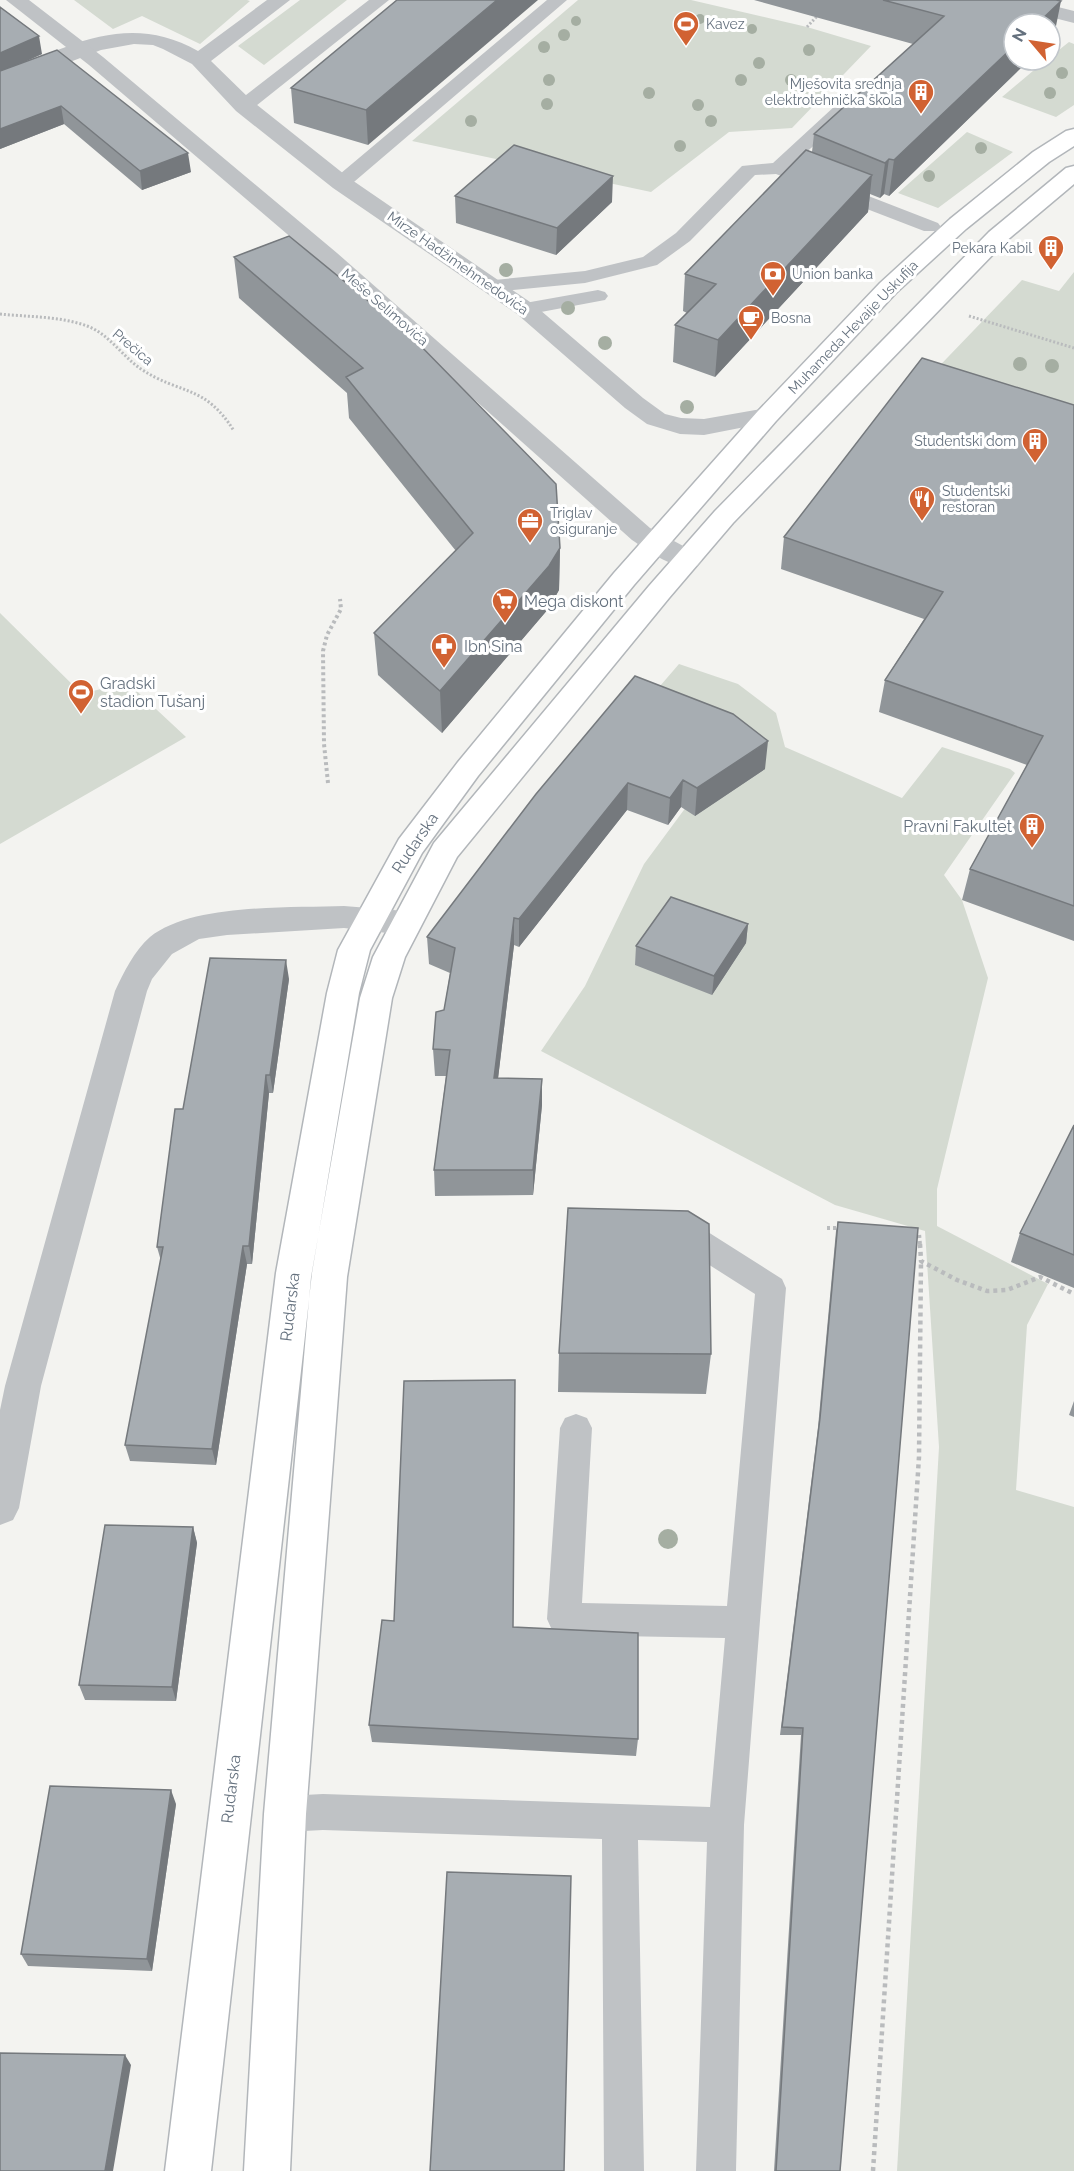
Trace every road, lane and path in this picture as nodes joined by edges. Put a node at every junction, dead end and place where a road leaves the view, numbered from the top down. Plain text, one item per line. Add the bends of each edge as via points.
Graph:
1 (16, 0) edge
2 (280, 0) edge
3 (380, 0) edge
4 (558, 0) edge
5 (1016, 1) edge
6 (820, 14) dead end
7 (1074, 17) edge
8 (807, 27) dead end
9 (82, 50) junction
10 (199, 60) junction
11 (0, 83) edge
12 (856, 97) edge
13 (244, 106) junction
14 (1074, 136) edge
15 (778, 168) junction
16 (1074, 173) edge
17 (341, 183) junction
18 (931, 227) dead end
19 (494, 286) junction
20 (598, 296) dead end
21 (525, 309) junction
22 (0, 315) edge
23 (969, 316) dead end
24 (1074, 348) edge
25 (767, 416) junction
26 (234, 431) dead end
27 (656, 544) junction
28 (689, 560) junction
29 (339, 599) dead end
30 (328, 783) dead end
31 (387, 921) junction
32 (651, 1213) edge
33 (827, 1228) dead end
34 (850, 1229) edge
35 (908, 1232) edge
36 (921, 1261) junction
37 (1074, 1294) edge
38 (576, 1428) dead end
39 (0, 1508) edge
40 (743, 1622) junction
41 (285, 1814) junction
42 (620, 1822) junction
43 (726, 1825) junction
44 (188, 2171) edge
45 (267, 2171) edge
46 (624, 2171) edge
47 (716, 2171) edge
48 (873, 2171) edge

1 - 9 street, Meše Selimovića
2 - 10 street
3 - 13 lane
4 - 17 lane
5 - 7 street
6 - 8 path
9 - 10 street, Mirze Hadžimehmedovića via 115,40 155,39
9 - 11 street
9 - 27 street, Meše Selimovića via 329,258
10 - 13 street, Mirze Hadžimehmedovića
12 - 15 lane
13 - 17 street, Mirze Hadžimehmedovića
14 - 25 main road, Muhameda Hevaije Uskufija via 1041,157 940,240 888,288
15 - 18 lane
15 - 19 lane via 749,170 683,237 650,261 585,278
16 - 28 main road via 997,237 724,518
17 - 19 street, Mirze Hadžimehmedovića
19 - 21 street, Mirze Hadžimehmedovića
20 - 21 lane
21 - 25 street, Mirze Hadžimehmedovića via 656,419 704,427
22 - 26 path, Prečica via 90,327 145,372 197,393 225,412
23 - 24 path
25 - 27 main road, Muhameda Hevaije Uskufija
27 - 28 street, Meše Selimovića
27 - 31 main road, Rudarska via 462,777 410,847
28 - 31 main road, Rudarska
29 - 30 path via 341,609 323,651
31 - 39 street via 307,918 206,926 161,946 139,973 23,1386
31 - 41 main road, Rudarska via 389,957 376,998 329,1277
31 - 44 main road, Rudarska via 354,950 294,1274
32 - 40 lane via 771,1288
33 - 34 path
35 - 36 path via 919,1233
36 - 37 path via 949,1277 992,1292 1040,1277
36 - 48 path via 919,1457
38 - 40 lane via 564,1619
40 - 43 lane
41 - 42 lane
41 - 45 main road, Rudarska
42 - 43 lane
42 - 46 lane
43 - 47 lane

